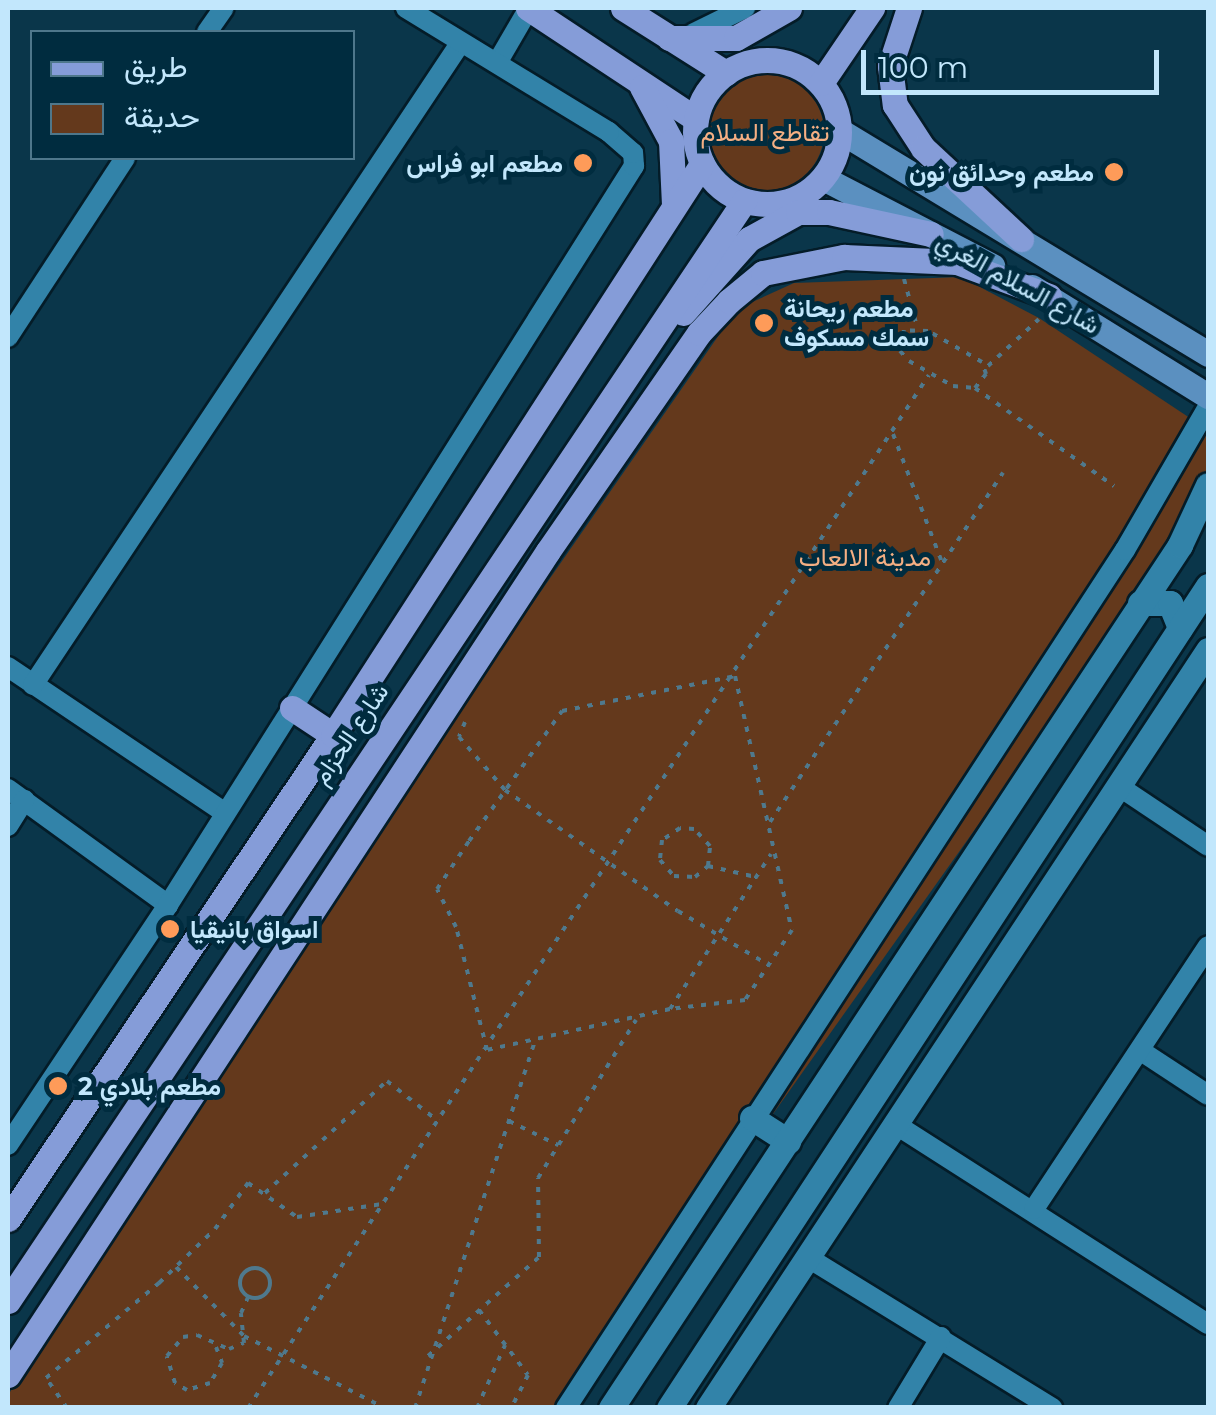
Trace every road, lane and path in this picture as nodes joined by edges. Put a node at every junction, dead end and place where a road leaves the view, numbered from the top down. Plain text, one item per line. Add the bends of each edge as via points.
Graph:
1 (224, 8) edge
2 (406, 8) edge
3 (528, 8) edge
4 (624, 8) edge
5 (745, 8) edge
6 (789, 8) edge
7 (800, 8) edge
8 (872, 8) edge
9 (909, 8) edge
10 (208, 30) edge
11 (675, 38) junction
12 (460, 42) junction
13 (760, 60) junction
14 (497, 63) junction
15 (726, 73) junction
16 (636, 79) junction
17 (821, 83) junction
18 (696, 118) junction
19 (840, 131) junction
20 (124, 160) edge
21 (702, 164) junction
22 (823, 178) junction
23 (744, 201) junction
24 (674, 208) junction
25 (931, 234) junction
26 (1020, 240) junction
27 (902, 260) junction
28 (1051, 297) junction
29 (917, 327) junction
30 (8, 336) edge
31 (1208, 354) edge
32 (987, 367) junction
33 (929, 375) junction
34 (618, 382) junction
35 (976, 388) junction
36 (1208, 396) edge
37 (1208, 407) edge
38 (893, 434) junction
39 (1003, 472) dead end
40 (1208, 485) edge
41 (1114, 486) dead end
42 (941, 560) junction
43 (1208, 586) edge
44 (1140, 603) junction
45 (1180, 628) junction
46 (1208, 650) edge
47 (8, 667) edge
48 (735, 676) junction
49 (34, 684) junction
50 (454, 698) junction
51 (292, 708) junction
52 (402, 708) junction
53 (333, 735) junction
54 (1120, 787) junction
55 (504, 790) junction
56 (16, 794) edge
57 (226, 813) junction
58 (768, 824) junction
59 (8, 826) edge
60 (1208, 846) edge
61 (772, 853) junction
62 (612, 862) junction
63 (708, 866) junction
64 (756, 877) junction
65 (168, 905) junction
66 (718, 936) junction
67 (1208, 946) edge
68 (768, 964) junction
69 (670, 1009) junction
70 (636, 1020) junction
71 (137, 1027) junction
72 (536, 1038) junction
73 (176, 1048) junction
74 (486, 1050) junction
75 (1142, 1051) junction
76 (93, 1092) junction
77 (1208, 1095) edge
78 (752, 1118) junction
79 (128, 1119) junction
80 (438, 1121) junction
81 (509, 1122) junction
82 (895, 1124) junction
83 (788, 1141) junction
84 (8, 1145) edge
85 (558, 1145) junction
86 (828, 1167) junction
87 (855, 1185) junction
88 (263, 1194) junction
89 (382, 1204) junction
90 (1034, 1209) junction
91 (8, 1219) edge
92 (808, 1257) junction
93 (176, 1266) junction
94 (248, 1297) junction
95 (8, 1301) edge
96 (479, 1310) junction
97 (1208, 1324) edge
98 (244, 1336) junction
99 (940, 1338) junction
100 (505, 1345) junction
101 (216, 1346) junction
102 (282, 1356) junction
103 (428, 1356) junction
104 (8, 1375) edge
105 (67, 1408) edge
106 (248, 1408) edge
107 (385, 1408) edge
108 (415, 1408) edge
109 (477, 1408) edge
110 (511, 1408) edge
111 (566, 1408) edge
112 (611, 1408) edge
113 (668, 1408) edge
114 (708, 1408) edge
115 (898, 1408) edge
116 (1052, 1408) edge

1 - 10 street
2 - 12 street
3 - 14 street
3 - 16 main road
4 - 11 main road
5 - 11 street
6 - 11 main road via 736,38
7 - 13 main road
8 - 17 main road
9 - 26 main road via 890,66 894,106 923,148
11 - 15 main road
12 - 14 street
12 - 49 street
13 - 15 main road
13 - 17 main road via 794,64
14 - 51 street via 624,143 634,166
15 - 18 main road
16 - 18 main road
16 - 24 main road via 671,141
17 - 19 main road
18 - 21 main road
19 - 22 main road
19 - 26 main road, شارع السلام الغري
20 - 30 street
21 - 23 main road via 712,180
21 - 24 main road, شارع الحزام
22 - 23 main road via 787,202
22 - 25 main road, شارع السلام الغري
23 - 34 main road, شارع الحزام
24 - 53 main road, شارع الحزام
25 - 28 main road, شارع السلام الغري
25 - 34 main road via 829,212 798,212 770,225
26 - 31 main road, شارع السلام الغري
27 - 28 main road via 957,262
27 - 29 path
27 - 50 main road via 844,257 800,264 763,273 729,301 699,333 559,535
28 - 32 path via 1021,341
28 - 36 main road, شارع السلام الغري
29 - 32 path
29 - 33 path via 904,330 900,351
32 - 35 path
33 - 35 path
33 - 38 path
34 - 52 main road, شارع الحزام
35 - 41 path
37 - 78 street via 1125,550
38 - 42 path
38 - 48 path
39 - 42 path
40 - 44 street via 1180,544
42 - 58 path
43 - 45 street
44 - 45 street via 1170,603
44 - 83 street
45 - 86 street
46 - 54 street
47 - 49 street
48 - 55 path via 562,711
48 - 58 path
48 - 62 path
49 - 57 street
50 - 52 main road
50 - 55 path via 468,714 459,737
50 - 104 main road
51 - 53 main road
51 - 57 street
52 - 73 main road, شارع الحزام
53 - 71 main road, شارع الحزام
54 - 60 street
54 - 82 street
55 - 62 path
55 - 74 path via 437,888 456,927
56 - 59 street
56 - 65 street
57 - 65 street
58 - 61 path
61 - 64 path
61 - 68 path via 792,930
62 - 66 path
62 - 74 path
63 - 63 path via 694,877 674,876 660,860 662,840 694,828 710,846
63 - 64 path
64 - 66 path
65 - 84 street
66 - 68 path
66 - 69 path
67 - 75 street
68 - 69 path via 745,1000
69 - 70 path
70 - 72 path
70 - 85 path
71 - 73 main road via 150,1051
71 - 76 main road, شارع الحزام
72 - 74 path
72 - 81 path
73 - 79 main road, شارع الحزام
74 - 80 path
75 - 77 street
75 - 90 street
76 - 79 main road via 120,1094
76 - 91 main road, شارع الحزام
78 - 83 street
78 - 111 street
79 - 95 main road, شارع الحزام
80 - 88 path via 386,1081
80 - 89 path
81 - 85 path
81 - 103 path
82 - 87 street
82 - 90 street
83 - 112 street
85 - 96 path via 538,1178 539,1257
86 - 87 street
86 - 113 street
87 - 92 street
88 - 89 path via 298,1216
88 - 93 path via 248,1183
89 - 102 path
90 - 97 street
92 - 99 street
92 - 114 street
93 - 98 path
93 - 105 path via 46,1378
94 - 94 path via 269,1288 264,1270 250,1269 240,1279
94 - 98 path
96 - 100 path
96 - 103 path
98 - 101 path via 237,1349
98 - 102 path
99 - 115 street
99 - 116 street
100 - 109 path
100 - 110 path via 528,1376
101 - 101 path via 198,1335 173,1344 168,1367 175,1383 187,1390 210,1383 222,1363
102 - 106 path
102 - 107 path
103 - 108 path

